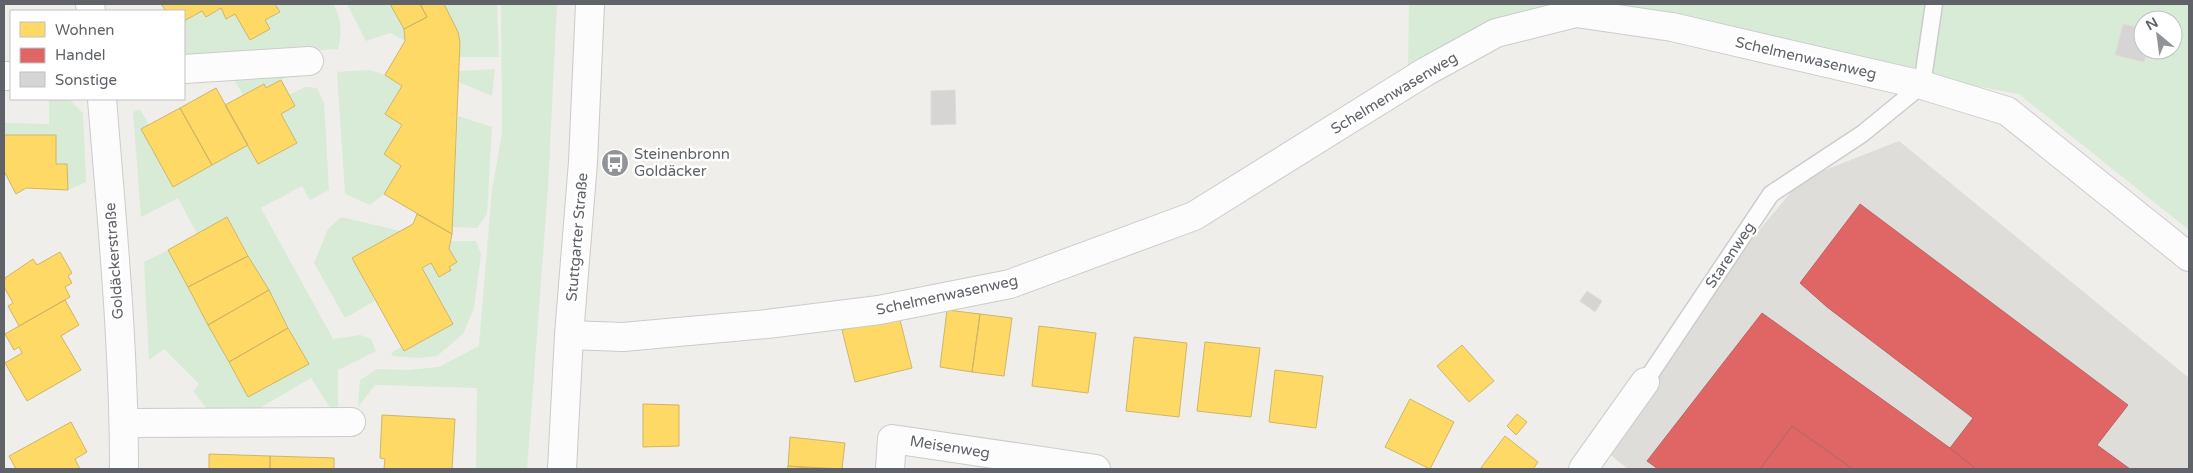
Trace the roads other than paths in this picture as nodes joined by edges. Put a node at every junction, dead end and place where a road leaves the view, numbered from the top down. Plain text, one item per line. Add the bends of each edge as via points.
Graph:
1 (590, 4) edge
2 (1934, 4) edge
3 (309, 61) dead end
4 (185, 68) edge
5 (1922, 84) junction
6 (102, 100) edge
7 (2189, 257) edge
8 (569, 335) junction
9 (1645, 382) joint
10 (351, 422) dead end
11 (124, 423) junction
12 (124, 469) edge
13 (562, 469) edge
14 (890, 469) edge
15 (1096, 469) edge
16 (1583, 469) edge

1 - 8 street, Stuttgarter Straße via 583,162
2 - 5 lane
3 - 4 street
5 - 7 street, Schelmenwasenweg via 2007,111
5 - 8 street, Schelmenwasenweg via 1672,27 1576,13 1496,33 1425,72 1194,216 1010,284 879,310 767,324 623,337
5 - 9 lane, Starenweg via 1862,134 1771,194
6 - 11 street, Goldäckerstraße
8 - 13 street, Stuttgarter Straße
9 - 16 street, Starenweg
10 - 11 street
11 - 12 street, Goldäckerstraße
14 - 15 street, Meisenweg via 892,439

